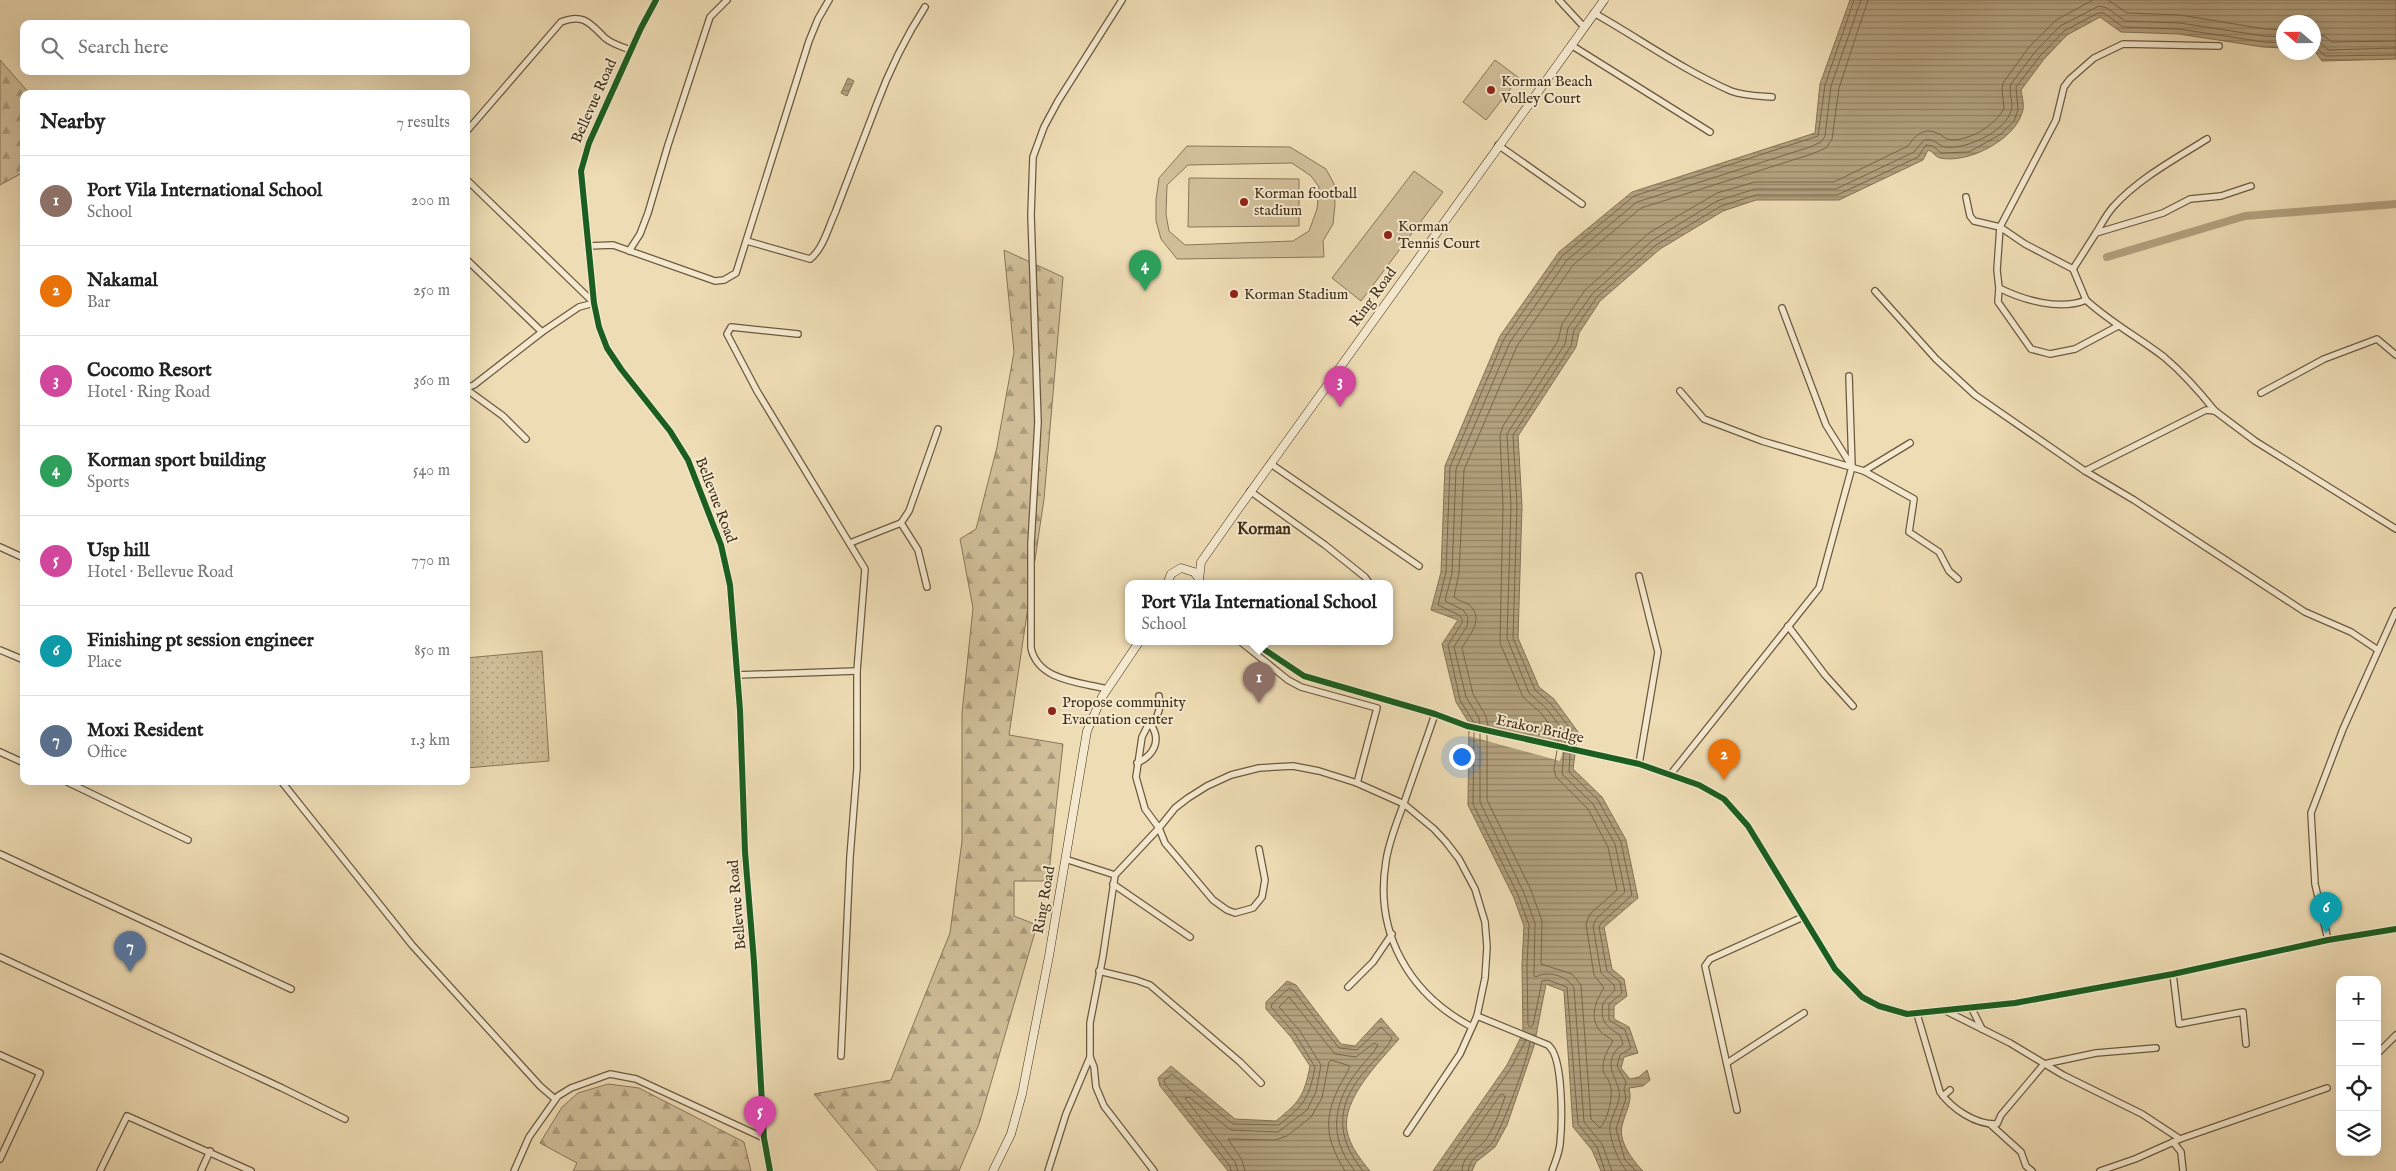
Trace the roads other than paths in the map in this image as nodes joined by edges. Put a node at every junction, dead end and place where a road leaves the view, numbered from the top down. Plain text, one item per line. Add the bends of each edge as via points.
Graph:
1 (656, 0) edge
2 (727, 0) edge
3 (829, 0) edge
4 (1122, 0) edge
5 (1559, 0) edge
6 (1604, 0) edge
7 (925, 7) dead end
8 (1594, 13) junction
9 (1584, 28) junction
10 (1571, 45) junction
11 (2219, 46) dead end
12 (630, 50) junction
13 (1772, 97) dead end
14 (470, 127) edge
15 (1710, 132) dead end
16 (2206, 139) dead end
17 (1498, 145) junction
18 (470, 183) edge
19 (2251, 186) dead end
20 (1966, 197) dead end
21 (1582, 204) dead end
22 (2000, 227) junction
23 (2096, 233) junction
24 (747, 241) junction
25 (588, 246) junction
26 (629, 251) junction
27 (470, 263) edge
28 (2073, 269) junction
29 (1999, 288) junction
30 (1875, 291) dead end
31 (2086, 300) junction
32 (594, 303) junction
33 (1782, 308) dead end
34 (2118, 326) junction
35 (542, 332) junction
36 (798, 334) dead end
37 (2396, 354) edge
38 (1849, 376) dead end
39 (470, 388) edge
40 (1680, 391) dead end
41 (470, 392) edge
42 (2261, 393) dead end
43 (2215, 410) junction
44 (938, 429) dead end
45 (526, 439) dead end
46 (1910, 443) dead end
47 (1271, 464) junction
48 (1852, 467) junction
49 (1864, 471) junction
50 (2085, 471) junction
51 (1250, 491) junction
52 (901, 523) junction
53 (2396, 529) edge
54 (850, 543) junction
55 (0, 547) edge
56 (20, 556) edge
57 (1201, 562) junction
58 (1419, 566) dead end
59 (1185, 568) junction
60 (1639, 576) dead end
61 (1958, 579) dead end
62 (1169, 580) edge
63 (1198, 580) edge
64 (1199, 580) edge
65 (1365, 580) edge
66 (927, 586) dead end
67 (2396, 611) edge
68 (1788, 626) junction
69 (1137, 645) edge
70 (1245, 645) edge
71 (1257, 645) edge
72 (0, 650) edge
73 (2378, 650) junction
74 (20, 658) edge
75 (1283, 663) junction
76 (857, 671) junction
77 (1277, 672) junction
78 (737, 675) junction
79 (1306, 677) junction
80 (1324, 682) junction
81 (1301, 687) junction
82 (1341, 687) junction
83 (1107, 689) junction
84 (1322, 693) junction
85 (1159, 696) dead end
86 (1373, 696) junction
87 (1342, 698) junction
88 (1369, 705) junction
89 (1853, 706) dead end
90 (1435, 714) junction
91 (1151, 725) junction
92 (0, 752) edge
93 (20, 761) edge
94 (1137, 763) junction
95 (1639, 764) junction
96 (1670, 775) junction
97 (1357, 783) junction
98 (73, 785) edge
99 (284, 785) edge
100 (1404, 804) junction
101 (1159, 828) junction
102 (188, 840) dead end
103 (1259, 849) dead end
104 (0, 854) edge
105 (1065, 859) junction
106 (1115, 875) junction
107 (1113, 884) junction
108 (1803, 916) junction
109 (2396, 929) edge
110 (1392, 934) junction
111 (1190, 937) dead end
112 (2328, 940) junction
113 (0, 957) edge
114 (1099, 972) junction
115 (2173, 974) junction
116 (1348, 987) dead end
117 (291, 989) dead end
118 (1972, 1009) junction
119 (1946, 1011) junction
120 (1804, 1014) dead end
121 (1916, 1014) junction
122 (1477, 1016) junction
123 (1472, 1027) junction
124 (1982, 1030) junction
125 (2396, 1034) edge
126 (2246, 1044) dead end
127 (2156, 1048) dead end
128 (2381, 1050) edge
129 (0, 1055) edge
130 (841, 1056) dead end
131 (1090, 1057) junction
132 (1727, 1063) junction
133 (2044, 1064) junction
134 (1261, 1082) dead end
135 (2327, 1088) dead end
136 (1950, 1090) dead end
137 (1943, 1096) junction
138 (555, 1099) junction
139 (1737, 1110) dead end
140 (345, 1119) dead end
141 (1990, 1124) junction
142 (1407, 1133) dead end
143 (764, 1138) junction
144 (2180, 1139) junction
145 (2173, 1142) junction
146 (210, 1151) junction
147 (0, 1159) edge
148 (100, 1171) edge
149 (201, 1171) edge
150 (252, 1171) edge
151 (514, 1171) edge
152 (770, 1171) edge
153 (993, 1171) edge
154 (1048, 1171) edge
155 (1154, 1171) edge
156 (1552, 1171) edge
157 (2032, 1171) edge
158 (2100, 1171) edge
159 (2183, 1171) edge

1 - 12 street, Bellevue Road
2 - 26 street via 710,17 648,213
3 - 24 street via 806,50
4 - 83 street via 1058,101 1038,141 1033,158 1031,215 1038,422 1031,648 1036,662 1049,674
5 - 9 street
6 - 8 main road, Ring Road
7 - 24 street via 887,79 847,186 814,256 810,259
8 - 9 main road, Ring Road
8 - 13 street via 1732,91
9 - 10 main road, Ring Road
10 - 15 street
10 - 17 main road, Ring Road
11 - 22 street via 2123,44 2094,58 2064,87 2056,120
12 - 14 street via 607,39 586,20 572,18 561,22
12 - 25 street, Bellevue Road via 583,157 580,171
16 - 23 street via 2131,190 2112,208
17 - 21 street
17 - 47 main road, Ring Road
18 - 32 street
19 - 23 street via 2221,196 2190,198 2163,213
20 - 22 street via 1974,221
22 - 28 street
22 - 29 street
23 - 28 street
24 - 26 street via 736,273 724,280 707,278
25 - 26 street via 607,244
25 - 32 street, Bellevue Road
27 - 35 street
28 - 31 street
29 - 31 street via 2020,298 2076,304
29 - 34 street via 1998,302 2031,349 2050,354 2075,349
30 - 50 street via 1936,359 1975,395
31 - 34 street
32 - 35 street via 579,307
32 - 78 street, Bellevue Road via 607,348 670,431 688,460 708,510 730,585
33 - 48 street via 1826,425
34 - 43 street via 2164,357
35 - 39 street
36 - 54 street via 730,327 727,334 757,391
37 - 42 street via 2377,339 2324,359
38 - 48 street
40 - 48 street via 1704,419 1762,441
41 - 45 street via 503,416
43 - 50 street via 2206,410
43 - 53 street via 2255,441
44 - 52 street via 909,511
46 - 49 street
47 - 51 main road, Ring Road
47 - 58 street
48 - 49 street
48 - 68 street via 1819,588
49 - 61 street via 1914,499 1909,532 1939,552
50 - 73 street via 2305,612 2351,632
51 - 57 main road, Ring Road
51 - 65 street via 1325,545
52 - 54 street
52 - 66 street via 918,550
54 - 76 street via 865,569
55 - 56 street
57 - 59 main road
57 - 64 main road, Ring Road
59 - 62 main road via 1171,574
59 - 63 main road via 1194,572
60 - 95 street via 1658,652
67 - 73 street
68 - 89 street
68 - 96 street
69 - 83 main road, Ring Road
70 - 77 street
71 - 75 street, Erakor Bridge
72 - 74 street
73 - 112 street via 2311,813 2315,884
75 - 77 street
75 - 79 street, Erakor Bridge
76 - 78 street
76 - 130 street via 857,768
77 - 81 street
78 - 143 street, Bellevue Road
79 - 80 street, Erakor Bridge
79 - 81 street
80 - 82 street, Erakor Bridge
80 - 84 street
81 - 84 street
82 - 86 street, Erakor Bridge
82 - 87 street
83 - 105 main road, Ring Road via 1087,731
84 - 87 street
85 - 91 street via 1160,707
86 - 88 street
86 - 90 street, Erakor Bridge
87 - 88 street
88 - 97 street via 1377,708
90 - 95 street, Erakor Bridge via 1467,726
90 - 100 street
91 - 94 street via 1142,737
91 - 94 street via 1156,734 1154,748 1150,756
92 - 93 street
94 - 101 street via 1138,791 1150,818
95 - 96 street, Erakor Bridge
96 - 108 street, Erakor Bridge via 1708,788 1736,810
97 - 100 street
97 - 101 street via 1293,766 1244,772 1196,792 1175,808
98 - 102 street
99 - 138 street via 412,945
100 - 110 street via 1384,871 1385,909
100 - 122 street via 1434,829 1460,859 1481,906 1487,948
101 - 103 street via 1165,843 1205,892 1226,910 1235,913 1254,908 1262,897 1265,880
101 - 106 street
104 - 117 street
105 - 106 street
105 - 153 main road, Ring Road via 1022,1094 1011,1134
106 - 107 street
107 - 111 street
107 - 114 street
108 - 121 street, Erakor Bridge via 1835,970 1862,997 1887,1009
108 - 132 street via 1712,958 1706,964
109 - 112 street, Erakor Bridge
110 - 116 street via 1373,962
110 - 123 street via 1398,954 1417,985 1442,1008
112 - 115 street, Erakor Bridge
113 - 140 street
114 - 131 street via 1090,1022
114 - 134 street via 1150,985
115 - 118 street, Erakor Bridge
115 - 126 street via 2179,1024 2243,1012
118 - 119 street, Erakor Bridge
118 - 124 street
119 - 121 street, Erakor Bridge
119 - 124 street
120 - 132 street
121 - 137 street via 1936,1084
122 - 123 street
122 - 156 street via 1548,1045 1555,1053 1559,1074 1560,1144
123 - 142 street via 1460,1054
124 - 133 street
125 - 128 street
127 - 133 street via 2104,1052
129 - 147 street via 40,1073
131 - 154 street via 1066,1114
131 - 155 street via 1104,1106
132 - 139 street
133 - 141 street via 1997,1124
133 - 144 street via 2142,1114
135 - 144 street
136 - 137 street
137 - 141 street via 1962,1112
138 - 143 street via 571,1088 617,1073 642,1081
138 - 151 street via 529,1137
141 - 157 street via 2021,1152 2026,1166
143 - 152 street, Bellevue Road
144 - 145 street
145 - 158 street
145 - 159 street via 2181,1152
146 - 148 street via 127,1116
146 - 149 street
146 - 150 street

